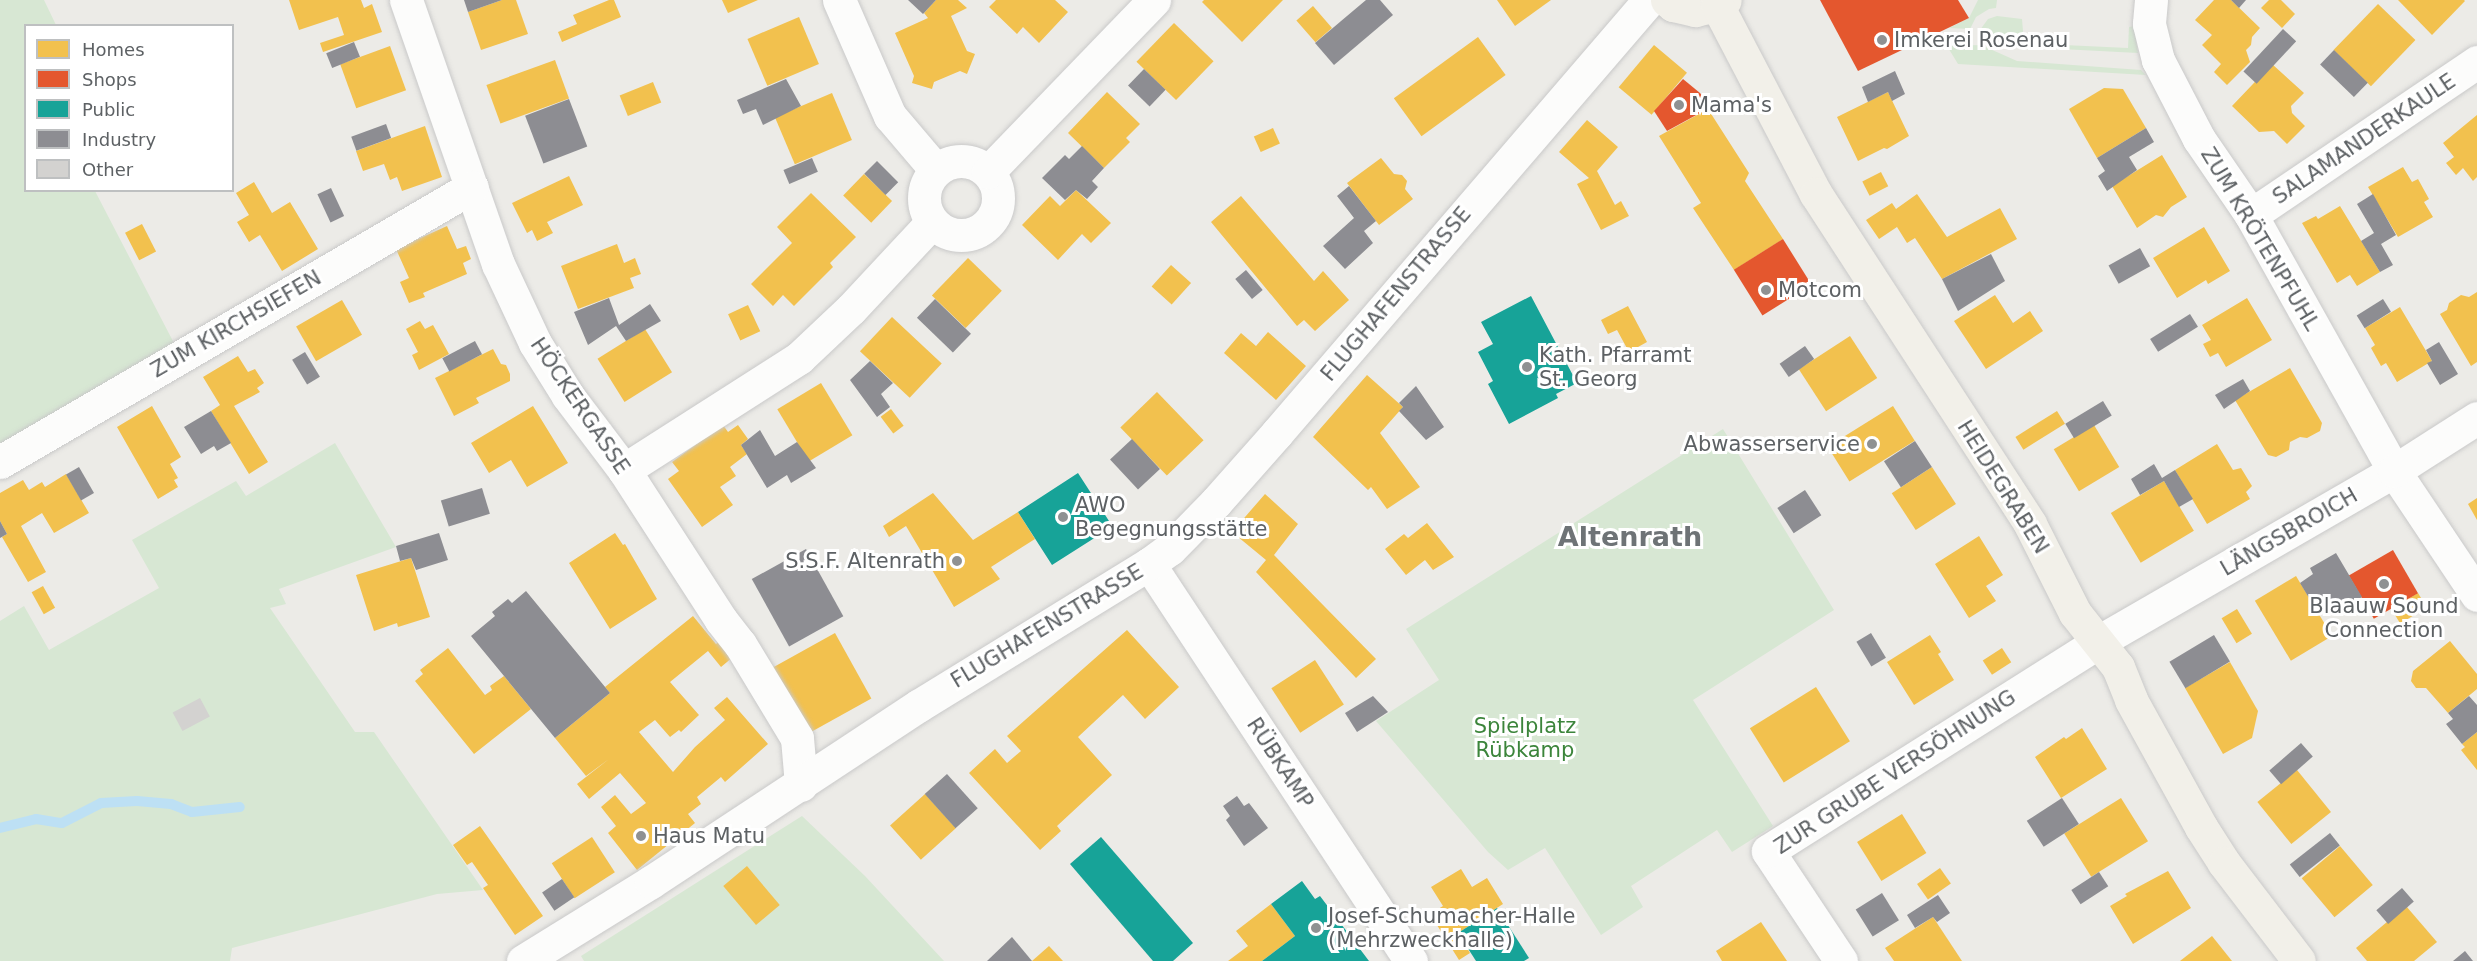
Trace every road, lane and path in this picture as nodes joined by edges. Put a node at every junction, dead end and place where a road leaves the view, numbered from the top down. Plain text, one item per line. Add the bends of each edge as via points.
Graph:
1 (406, 0) edge
2 (838, 0) edge
3 (1154, 0) edge
4 (1649, 0) edge
5 (1667, 0) edge
6 (2151, 0) edge
7 (1721, 3) edge
8 (2477, 62) edge
9 (936, 170) junction
10 (988, 172) junction
11 (472, 187) junction
12 (2251, 215) junction
13 (932, 222) junction
14 (2477, 418) edge
15 (0, 462) edge
16 (624, 470) junction
17 (2394, 471) junction
18 (1149, 564) junction
19 (2477, 595) edge
20 (2098, 642) junction
21 (801, 785) junction
22 (523, 961) edge
23 (1411, 961) edge
24 (1841, 961) edge
25 (2299, 961) edge

1 - 11 street, HÖCKERGASSE
2 - 9 street via 890,116
3 - 10 street
4 - 18 street, FLUGHAFENSTRASSE via 1277,434 1170,549
5 - 7 main road via 1695,10
6 - 12 street, ZUM KRÖTENPFUHL via 2149,24 2158,60 2199,139
7 - 20 main road, HEIDEGRABEN via 1816,194 2030,524 2075,613
8 - 12 street, SALAMANDERKAULE
9 - 10 street via 957,160 969,161
9 - 13 street via 923,198
10 - 13 street via 998,201 982,228 959,235
11 - 15 street, ZUM KIRCHSIEFEN
11 - 16 street, HÖCKERGASSE via 498,264 535,343 568,396
12 - 17 street, ZUM KRÖTENPFUHL
13 - 16 street via 799,358
14 - 17 street, LÄNGSBROICH
16 - 21 street, HÖCKERGASSE via 740,644 797,738
17 - 19 street, ZUM KRÖTENPFUHL
17 - 20 street, LÄNGSBROICH
18 - 21 street, FLUGHAFENSTRASSE via 918,706
18 - 23 street, RÜBKAMP
20 - 24 street, ZUR GRUBE VERSÖHNUNG via 1768,850
20 - 25 main road, HEIDEGRABEN via 2118,667 2131,700 2201,827
21 - 22 street, FLUGHAFENSTRASSE

